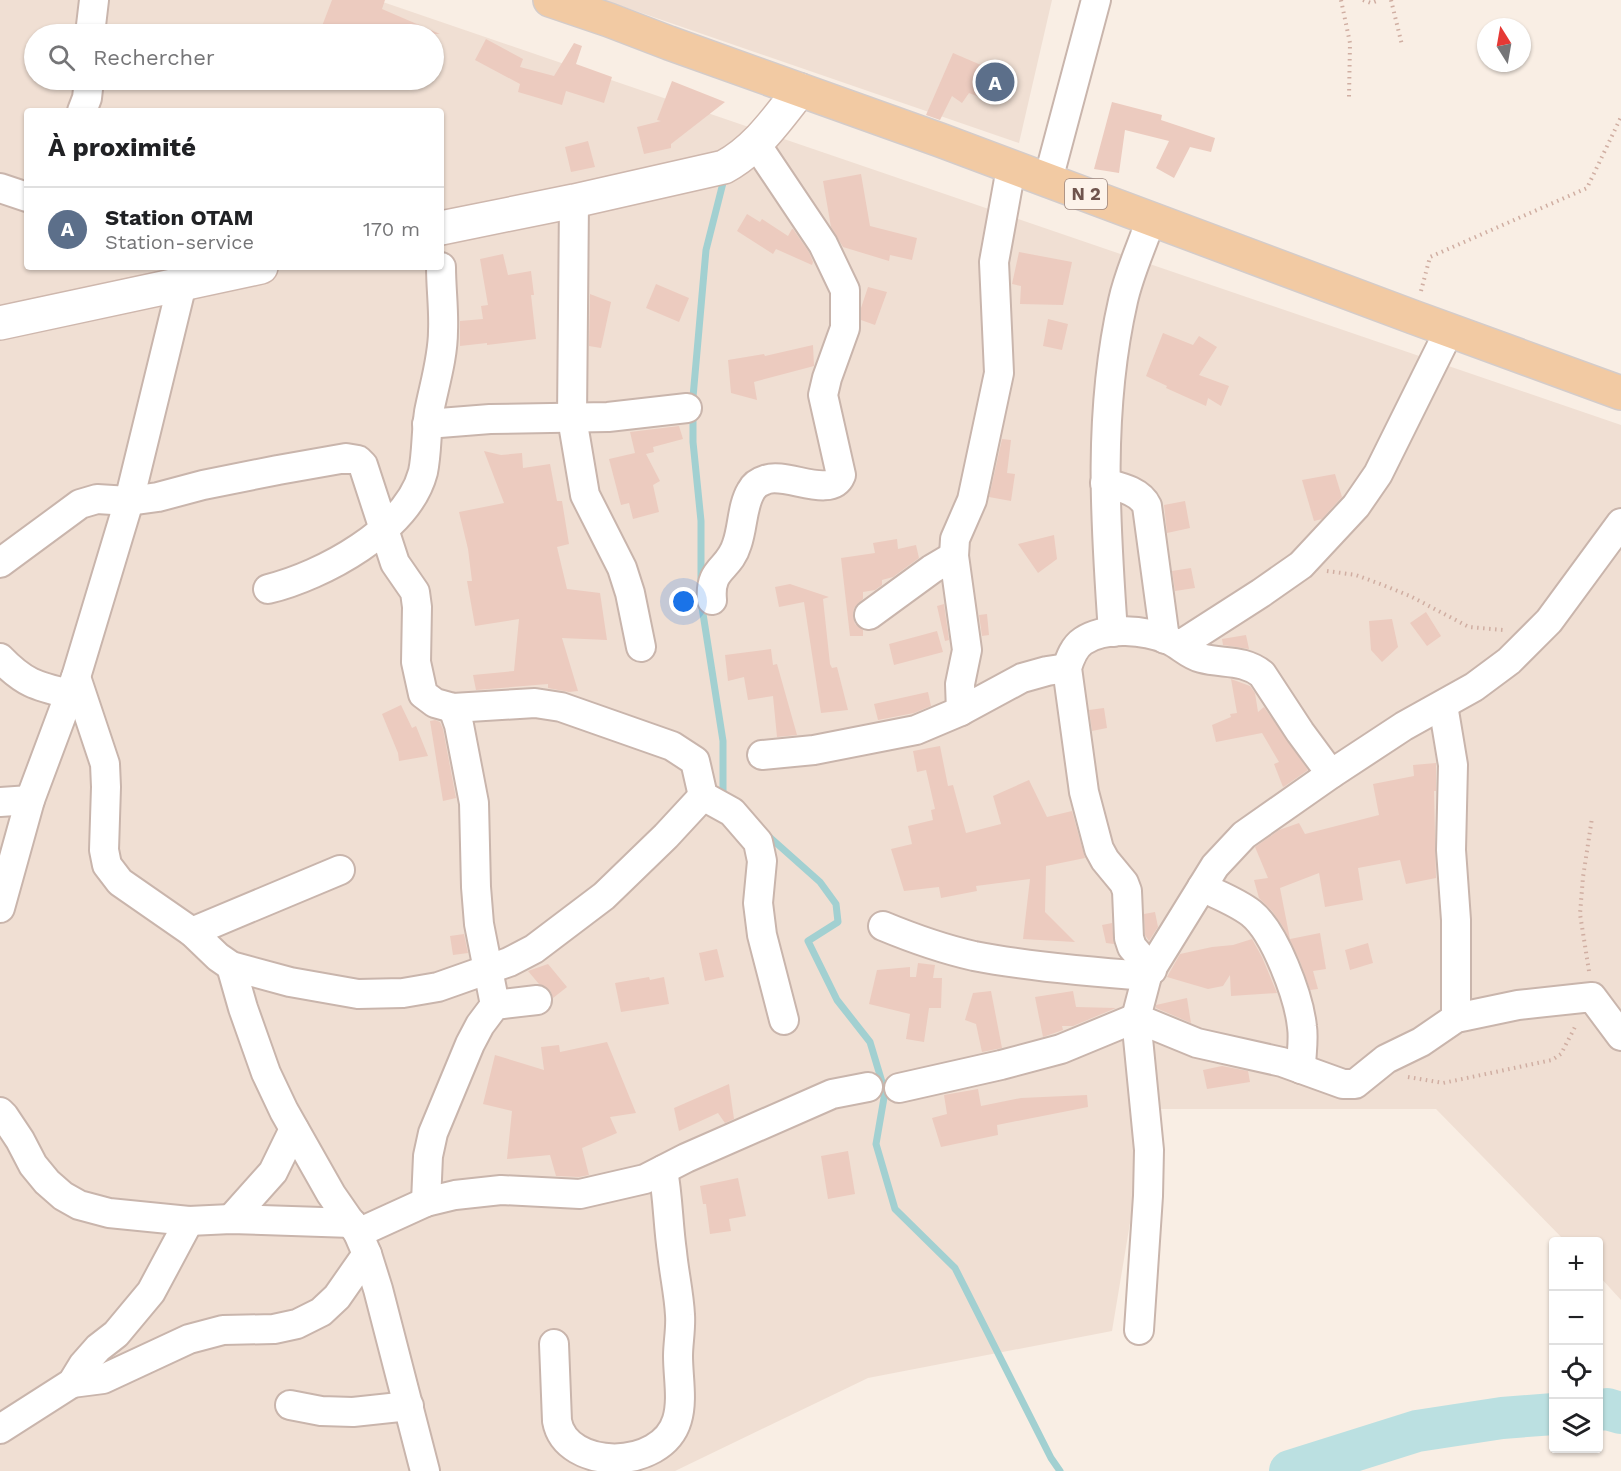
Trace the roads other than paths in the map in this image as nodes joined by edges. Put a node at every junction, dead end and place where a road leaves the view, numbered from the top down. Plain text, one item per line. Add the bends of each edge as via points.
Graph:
1 (94, 0) edge
2 (550, 0) edge
3 (1096, 0) edge
4 (91, 24) edge
5 (87, 90) edge
6 (800, 90) junction
7 (83, 108) edge
8 (756, 144) junction
9 (1011, 168) junction
10 (1048, 180) junction
11 (0, 188) edge
12 (24, 196) edge
13 (574, 201) junction
14 (1151, 219) junction
15 (444, 227) edge
16 (247, 270) edge
17 (441, 270) edge
18 (182, 284) junction
19 (0, 322) edge
20 (1449, 331) junction
21 (1621, 393) edge
22 (687, 408) dead end
23 (572, 418) junction
24 (428, 424) junction
25 (1105, 483) junction
26 (129, 501) junction
27 (1621, 523) edge
28 (383, 530) junction
29 (954, 556) junction
30 (0, 563) edge
31 (268, 589) dead end
32 (712, 600) dead end
33 (868, 615) dead end
34 (1113, 632) junction
35 (1172, 642) junction
36 (641, 647) dead end
37 (0, 658) edge
38 (1067, 668) junction
39 (72, 685) junction
40 (1443, 705) junction
41 (453, 708) junction
42 (961, 711) junction
43 (762, 755) dead end
44 (1330, 774) junction
45 (703, 796) junction
46 (30, 800) junction
47 (0, 802) edge
48 (340, 870) dead end
49 (1202, 887) junction
50 (0, 908) edge
51 (883, 926) dead end
52 (192, 932) junction
53 (231, 966) junction
54 (489, 970) junction
55 (1150, 973) junction
56 (537, 1000) dead end
57 (495, 1005) junction
58 (1136, 1018) junction
59 (1456, 1018) junction
60 (783, 1020) dead end
61 (1621, 1036) edge
62 (1301, 1069) junction
63 (868, 1087) dead end
64 (900, 1088) dead end
65 (0, 1112) edge
66 (294, 1129) junction
67 (663, 1170) junction
68 (426, 1202) junction
69 (231, 1219) junction
70 (189, 1221) junction
71 (359, 1237) junction
72 (1139, 1330) dead end
73 (554, 1344) dead end
74 (72, 1383) junction
75 (290, 1405) dead end
76 (409, 1406) junction
77 (0, 1428) edge
78 (425, 1471) edge

1 - 4 street
2 - 6 main road, N 2
3 - 10 street
5 - 7 street
6 - 8 street
6 - 9 main road, N 2
8 - 13 street via 724,167
8 - 32 street via 823,244 845,291 845,328 823,395 840,474 838,480 822,486 769,478 757,483 750,492 732,558 717,572 711,585
9 - 10 main road, N 2
9 - 29 street via 994,262 999,373 972,500 955,539
10 - 14 main road, N 2
11 - 12 street
13 - 15 street
13 - 23 street
14 - 20 main road, N 2
14 - 25 street via 1123,299 1109,383
16 - 18 street
17 - 24 street via 443,333
18 - 19 street
18 - 26 street
20 - 21 main road, N 2
20 - 35 street via 1378,474 1356,507 1300,565 1261,593
22 - 23 street
23 - 24 street
23 - 36 street via 585,495 622,568
24 - 28 street via 423,471 415,491
25 - 34 street
25 - 35 street via 1137,494 1147,506
26 - 28 street via 353,458 363,465
26 - 30 street via 97,499 80,504
26 - 39 street
27 - 40 street via 1549,621 1500,668
28 - 31 street via 325,569
28 - 41 street via 395,564 415,592 416,662 423,694 435,703
29 - 33 street
29 - 42 street via 967,650 960,684
34 - 35 street via 1138,633
34 - 38 street via 1083,642 1072,654
35 - 44 street via 1200,658 1242,663 1262,674
37 - 39 street via 16,675 34,685
38 - 42 street via 1022,678
38 - 55 street via 1084,792 1099,849 1124,883 1129,938
39 - 46 street
39 - 52 street via 105,764 107,865 120,882
40 - 44 street
40 - 59 street via 1453,765 1451,850
41 - 45 street via 535,703 561,707 646,736 695,761
41 - 54 street via 474,803 477,906
42 - 43 street via 916,730 814,750
44 - 49 street via 1244,835 1215,866
45 - 54 street via 604,896 534,949
45 - 60 street via 732,812 758,842 762,861 758,903 762,935
46 - 47 street
46 - 50 street
48 - 52 street
49 - 55 street
49 - 62 street via 1251,913 1266,930 1299,1002 1303,1030
51 - 55 street via 974,956 1033,965
52 - 53 street
53 - 54 street via 358,994 438,987
53 - 66 street via 266,1073
54 - 57 street
55 - 58 street
56 - 57 street
57 - 68 street via 470,1044 433,1133
58 - 62 street via 1197,1043
58 - 64 street via 1061,1049
58 - 72 street via 1149,1150
59 - 61 street via 1518,1005 1592,997
59 - 62 street via 1421,1042 1386,1059 1355,1084 1343,1084
63 - 67 street via 832,1094
65 - 70 street via 33,1166 71,1201 109,1213
66 - 69 street via 273,1172
66 - 71 street
67 - 68 street via 645,1179 580,1194 501,1190 455,1194
67 - 73 street via 680,1317 678,1420 663,1446 648,1457 612,1464 578,1452 564,1442 557,1421
68 - 71 street
69 - 70 street
69 - 71 street
70 - 74 street via 151,1292 83,1365
71 - 74 street via 337,1298 321,1312 297,1324 274,1329 223,1330 189,1339 103,1379
71 - 76 street via 378,1289
74 - 77 street
75 - 76 street via 353,1412
76 - 78 street

